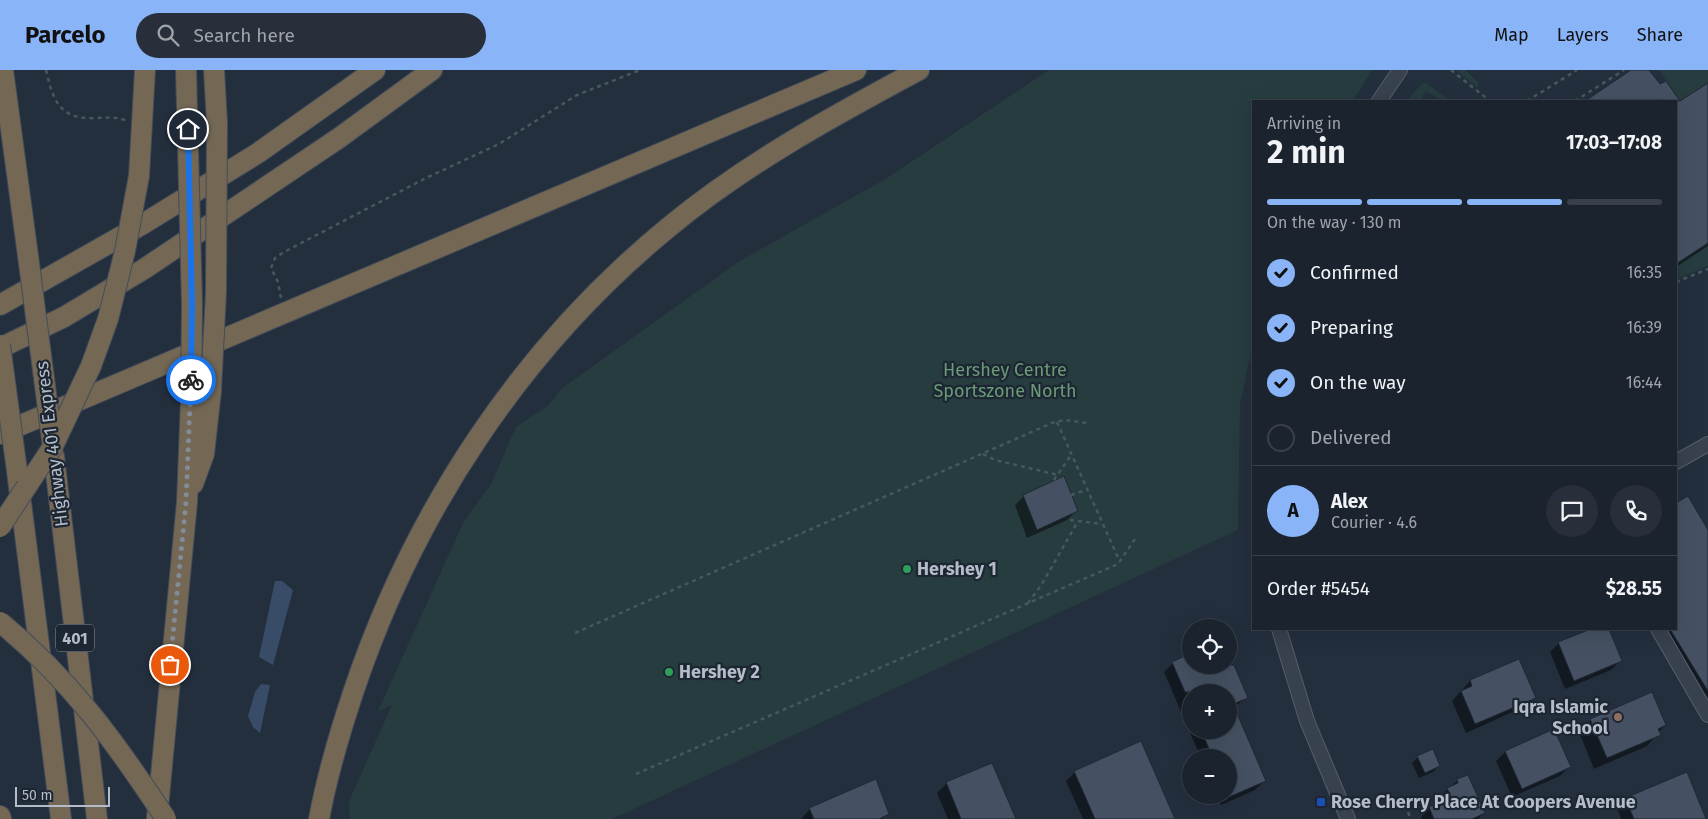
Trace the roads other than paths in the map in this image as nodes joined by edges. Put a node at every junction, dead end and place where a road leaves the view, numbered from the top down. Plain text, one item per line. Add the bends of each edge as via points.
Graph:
1 (4, 70) edge
2 (144, 70) edge
3 (186, 70) edge
4 (214, 70) edge
5 (375, 70) edge
6 (432, 70) edge
7 (856, 70) edge
8 (919, 70) edge
9 (1400, 70) edge
10 (1380, 100) edge
11 (0, 306) edge
12 (0, 346) edge
13 (0, 434) edge
14 (1708, 444) edge
15 (1677, 461) edge
16 (186, 502) junction
17 (0, 526) edge
18 (0, 622) edge
19 (1279, 630) edge
20 (1659, 630) edge
21 (1708, 715) edge
22 (61, 819) edge
23 (97, 819) edge
24 (157, 819) edge
25 (166, 819) edge
26 (319, 819) edge
27 (1348, 819) edge

1 - 23 highway, Highway 401 Express / 401, bridge
2 - 17 highway, bridge via 139,176 126,251 108,319 91,366 52,448
3 - 16 highway, bridge via 192,305
4 - 16 highway, bridge via 217,123 216,292 211,391 204,454
5 - 11 highway via 258,153
6 - 12 highway via 339,138 144,269 64,317
7 - 13 highway
8 - 26 highway via 815,127 748,169 670,225 619,270 528,369 450,480 387,601 336,745
9 - 10 street
12 - 22 highway, 401, bridge
14 - 15 street
16 - 24 highway
18 - 25 highway, bridge via 67,684 120,749
19 - 27 street via 1308,721
20 - 21 street

